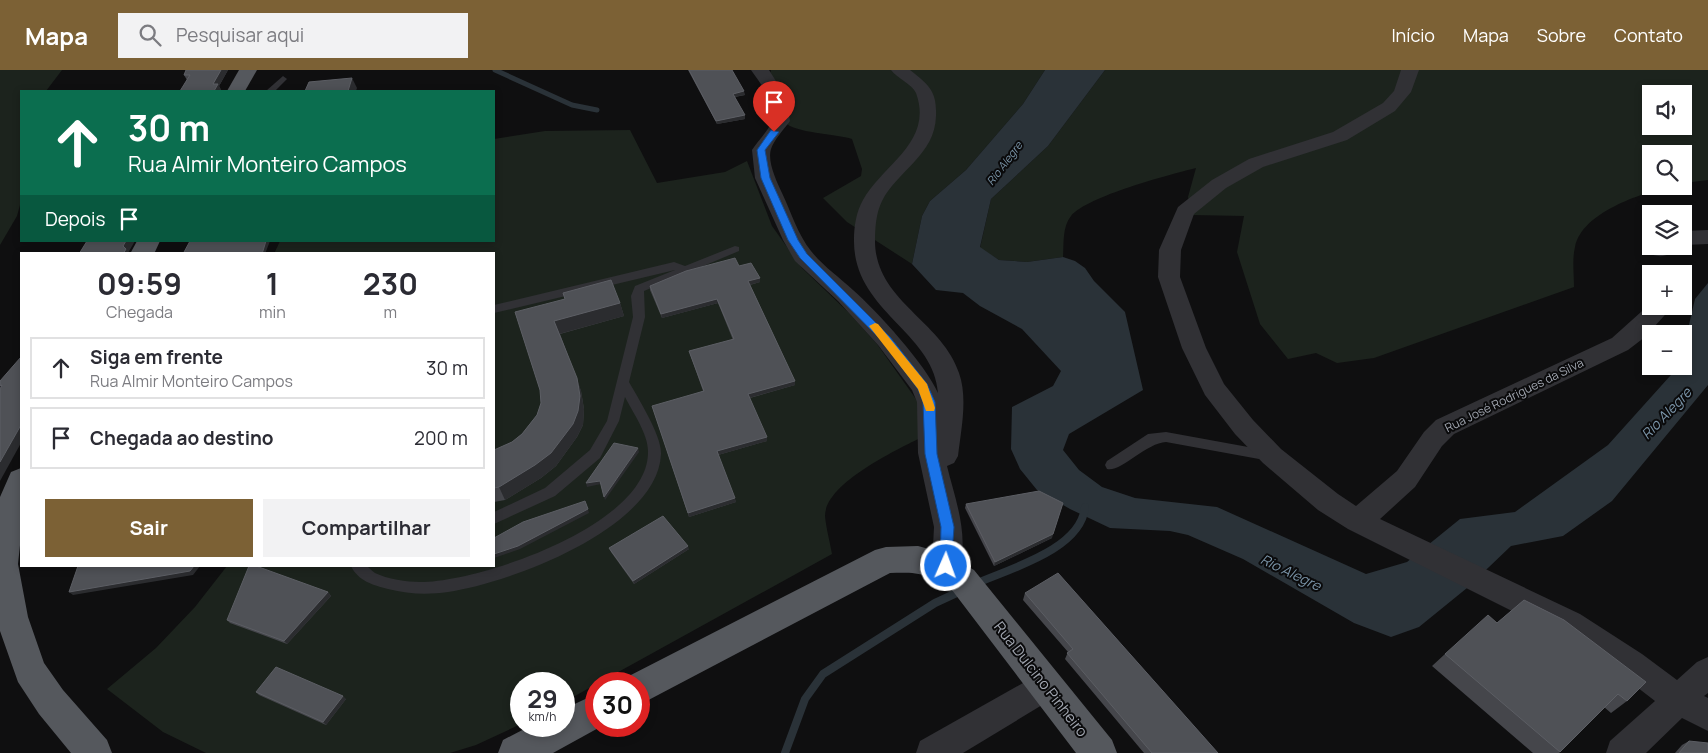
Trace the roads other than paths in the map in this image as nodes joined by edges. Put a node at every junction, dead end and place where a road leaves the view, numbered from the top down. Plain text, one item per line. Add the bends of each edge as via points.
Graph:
1 (248, 70) edge
2 (760, 70) edge
3 (900, 70) edge
4 (1410, 70) edge
5 (283, 79) dead end
6 (237, 90) edge
7 (271, 90) edge
8 (1708, 236) edge
9 (1692, 237) edge
10 (735, 249) dead end
11 (686, 269) junction
12 (520, 293) dead end
13 (531, 300) junction
14 (495, 309) edge
15 (1653, 315) edge
16 (623, 382) junction
17 (1272, 456) junction
18 (1112, 465) dead end
19 (20, 483) edge
20 (937, 487) junction
21 (495, 518) edge
22 (1358, 521) junction
23 (359, 567) edge
24 (964, 584) junction
25 (1708, 672) edge
26 (650, 683) edge
27 (1046, 685) junction
28 (1679, 700) junction
29 (1708, 714) edge
30 (585, 717) edge
31 (94, 753) edge
32 (516, 753) edge
33 (932, 753) edge
34 (1099, 753) edge
35 (1622, 753) edge

1 - 6 highway
2 - 20 street via 777,97 781,111 781,121 761,150 765,178 803,256 866,317 923,387 929,402 931,454
3 - 20 street via 924,90 927,121 923,140 913,155 874,198 865,245 866,264 873,282 938,356 948,375 947,441 944,468
4 - 17 street via 1402,92 1390,106 1340,136 1256,162 1219,184 1185,210 1170,250 1169,277 1194,348 1214,389 1244,428
5 - 7 lane
8 - 9 street
10 - 11 lane
11 - 13 lane via 674,266
11 - 16 lane via 639,288 639,317
12 - 13 lane
13 - 14 lane
15 - 22 street, Rua José Rodrigues da Silva via 1620,344 1445,427 1406,479
16 - 21 lane via 612,421 595,454 550,492
16 - 23 lane via 646,426 655,452 650,477 630,505 597,530 549,556 469,582 420,588 370,578
17 - 18 lane via 1166,437 1153,438
17 - 22 street via 1328,502
19 - 31 highway via 9,514 2,564 12,617 30,670 51,702
20 - 24 street
22 - 28 street via 1569,624
24 - 26 highway via 914,558 886,560
24 - 27 highway, Rua Dulcino Pinheiro
25 - 28 street
27 - 33 street
27 - 34 highway, Rua Dulcino Pinheiro
28 - 29 street
28 - 35 street
30 - 32 highway

